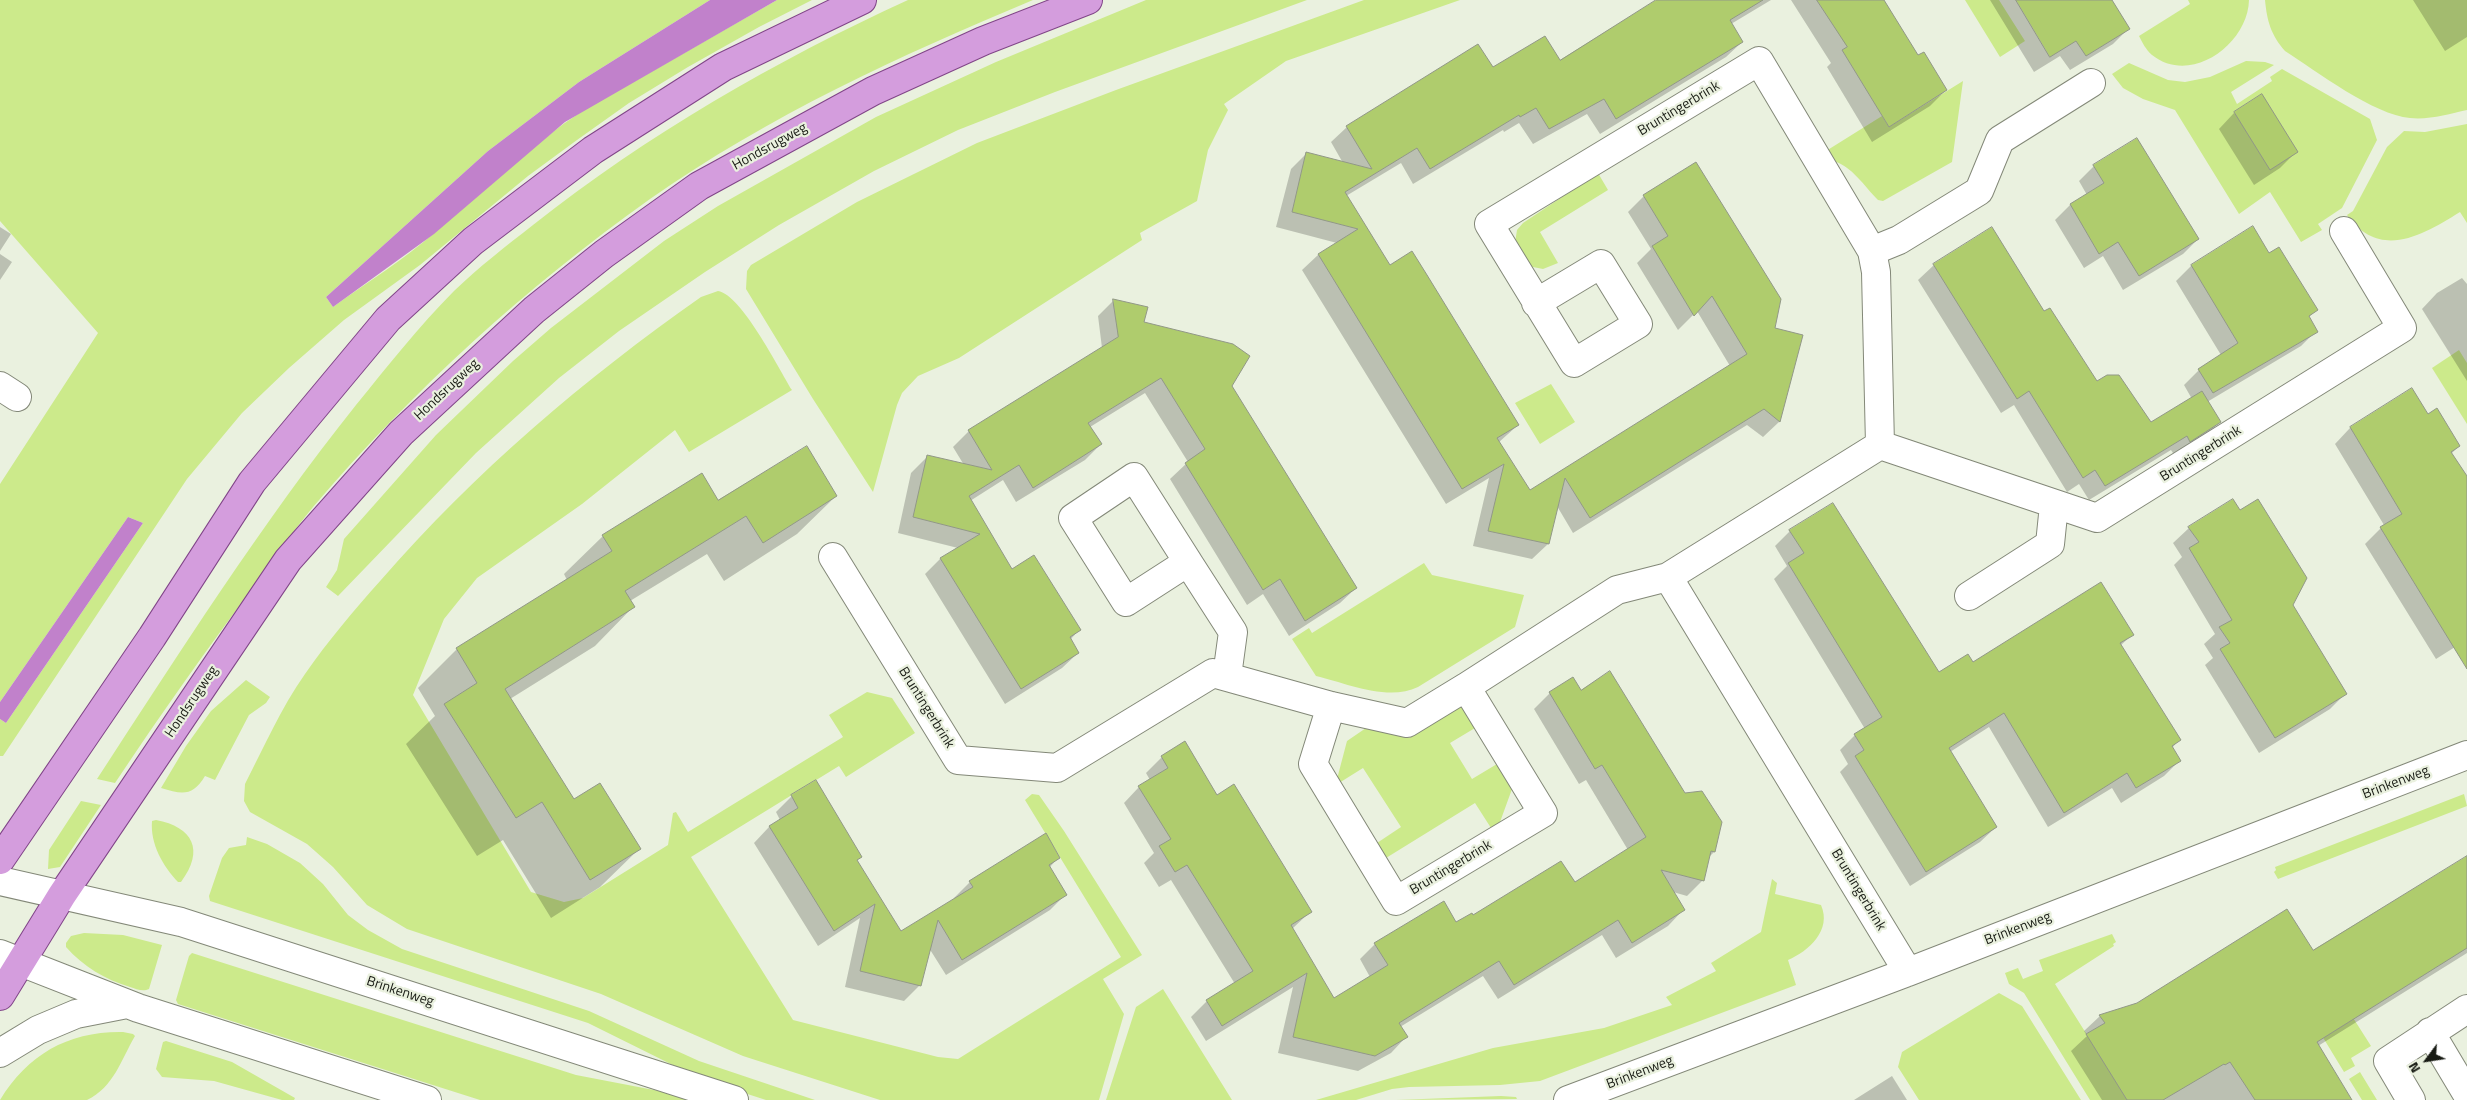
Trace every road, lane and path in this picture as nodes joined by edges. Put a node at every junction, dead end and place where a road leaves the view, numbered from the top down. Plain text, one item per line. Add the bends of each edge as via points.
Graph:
1 (862, 0) edge
2 (1088, 0) edge
3 (2091, 83) dead end
4 (2344, 231) dead end
5 (1872, 251) junction
6 (1536, 303) dead end
7 (1880, 445) junction
8 (2054, 504) junction
9 (833, 557) dead end
10 (1188, 562) junction
11 (1668, 577) junction
12 (1969, 596) dead end
13 (1227, 676) junction
14 (1466, 687) junction
15 (1332, 706) junction
16 (2467, 755) edge
17 (0, 860) edge
18 (0, 881) edge
19 (62, 895) junction
20 (10, 958) edge
21 (1908, 972) junction
22 (0, 996) edge
23 (127, 1004) junction
24 (2467, 1009) edge
25 (2430, 1032) junction
26 (0, 1053) edge
27 (2467, 1094) edge
28 (427, 1100) edge
29 (734, 1100) edge
30 (1568, 1100) edge
31 (2411, 1100) edge

1 - 17 main road via 723,67 593,150 473,241 388,319 252,482 152,637
2 - 19 main road, Hondsrugweg via 983,40 873,91 699,186 604,254 534,310 401,433 288,560
3 - 5 street via 2000,140 1979,191 1899,240
4 - 8 street, Bruntingerbrink via 2402,328 2097,518
5 - 6 street, Bruntingerbrink via 1759,61 1489,224
5 - 7 street, Bruntingerbrink via 1876,272
7 - 8 street, Bruntingerbrink
7 - 11 street, Bruntingerbrink
8 - 12 street via 2050,544
9 - 13 street, Bruntingerbrink via 958,760 1057,768 1214,674
10 - 10 street via 1126,602 1073,518 1134,477
10 - 13 street via 1233,632
11 - 14 street, Bruntingerbrink via 1617,590
11 - 21 street, Bruntingerbrink
13 - 15 street, Bruntingerbrink
14 - 15 street, Bruntingerbrink via 1407,723
14 - 15 street, Bruntingerbrink via 1544,813 1396,901 1313,764
16 - 21 street, Brinkenweg
18 - 19 street, Brinkenweg
19 - 20 main road, Hondsrugweg
19 - 29 street, Brinkenweg via 181,922
20 - 22 main road, Hondsrugweg
20 - 23 street
21 - 30 street, Brinkenweg
23 - 26 street via 76,1014 38,1030
23 - 28 street
24 - 25 street
25 - 27 street
25 - 31 street via 2388,1061

